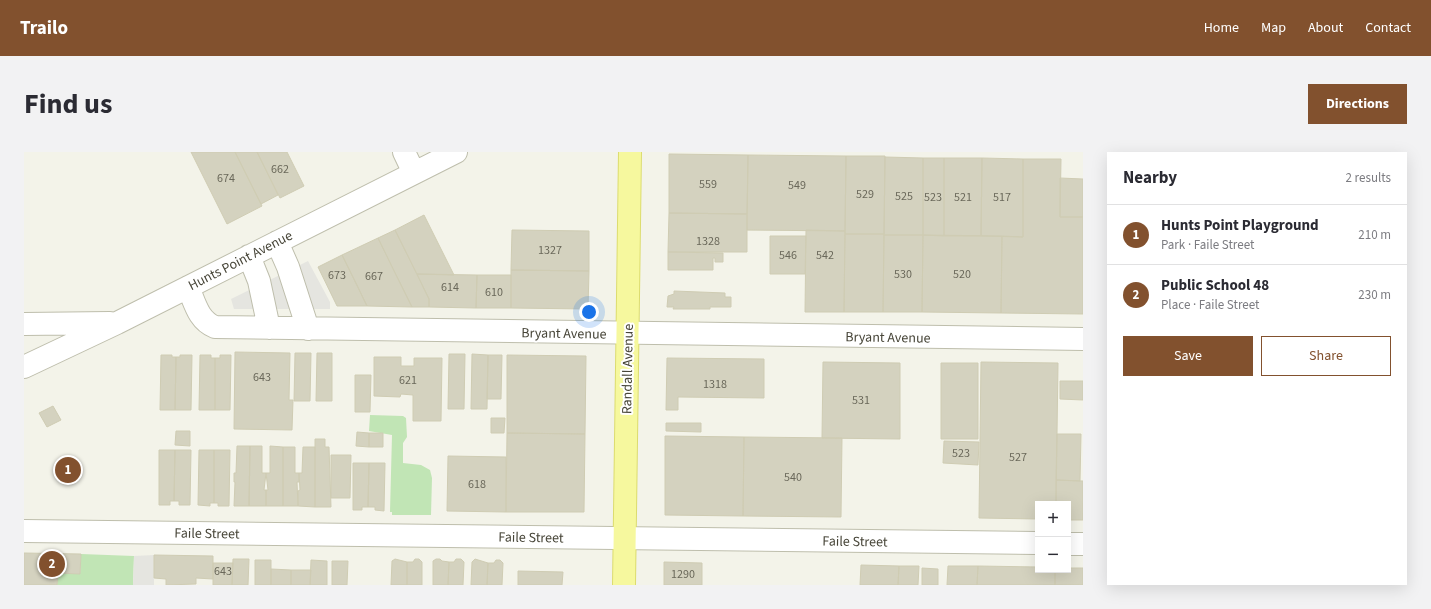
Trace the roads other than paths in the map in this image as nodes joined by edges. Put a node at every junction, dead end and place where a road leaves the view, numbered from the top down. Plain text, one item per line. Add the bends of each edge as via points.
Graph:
1 (404, 152) edge
2 (456, 152) edge
3 (630, 152) edge
4 (414, 173) junction
5 (277, 242) junction
6 (249, 256) junction
7 (188, 287) junction
8 (117, 323) junction
9 (24, 324) edge
10 (269, 328) junction
11 (308, 329) junction
12 (628, 334) junction
13 (1083, 339) edge
14 (24, 367) edge
15 (24, 531) edge
16 (624, 538) junction
17 (1035, 543) edge
18 (1071, 544) edge
19 (1083, 544) edge
20 (624, 585) edge

1 - 4 street
2 - 4 street, Hunts Point Avenue
3 - 12 main road, Randall Avenue
4 - 5 street, Hunts Point Avenue
5 - 6 street, Hunts Point Avenue
5 - 11 street
6 - 7 street, Hunts Point Avenue
6 - 10 street via 259,281
7 - 8 street, Hunts Point Avenue
7 - 10 street, Bryant Avenue via 202,319 207,324 215,327
8 - 9 street
8 - 14 street, Hunts Point Avenue
10 - 11 street, Bryant Avenue
11 - 12 street, Bryant Avenue
12 - 13 street, Bryant Avenue
12 - 16 main road, Randall Avenue
15 - 16 street, Faile Street
16 - 17 street, Faile Street
16 - 20 main road, Randall Avenue
18 - 19 street

